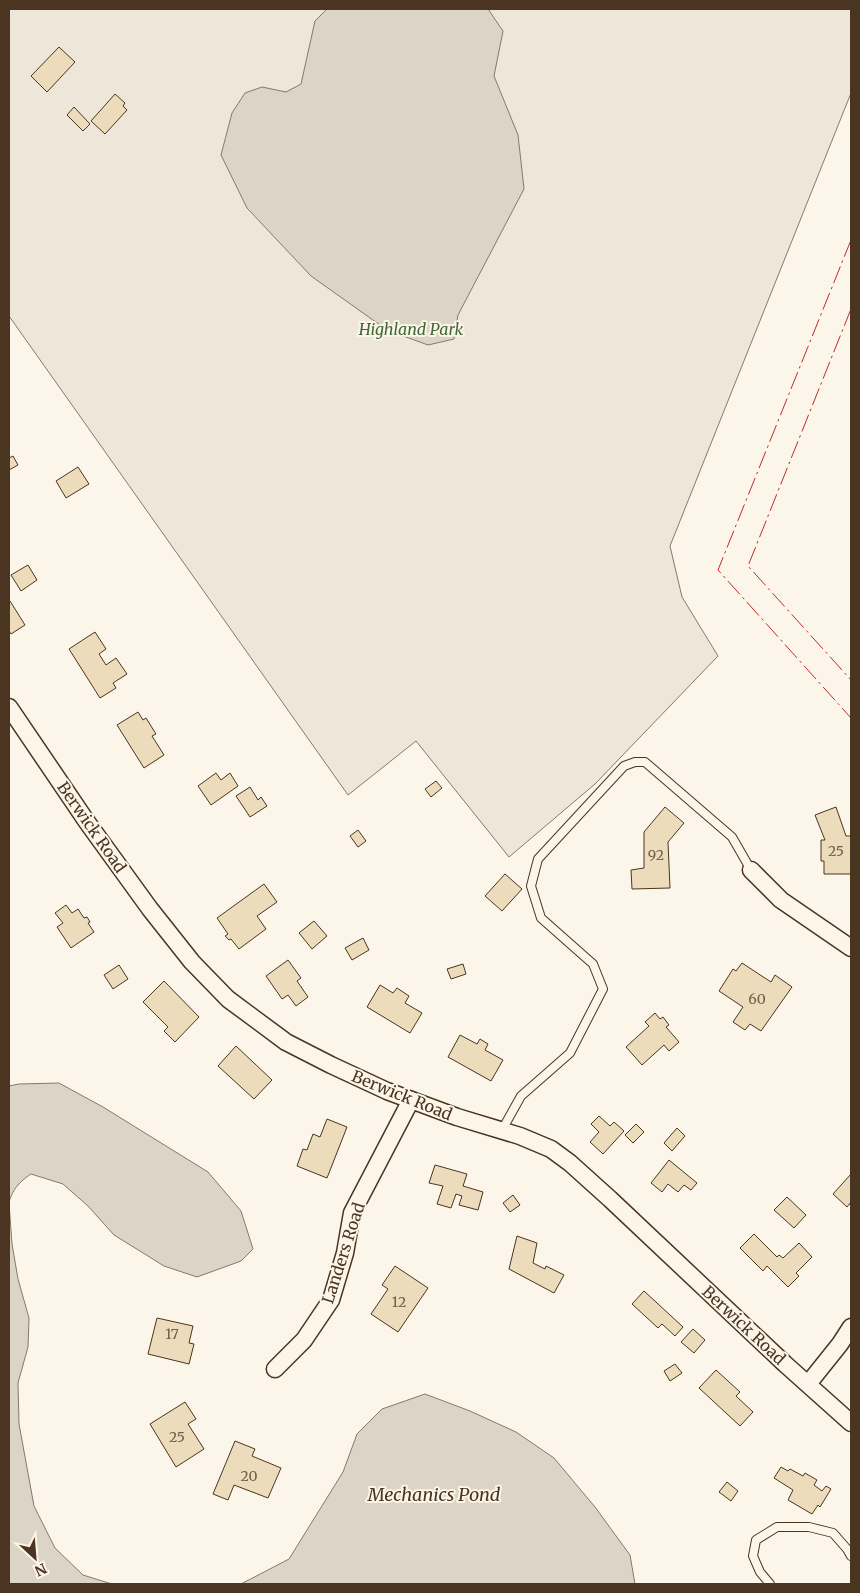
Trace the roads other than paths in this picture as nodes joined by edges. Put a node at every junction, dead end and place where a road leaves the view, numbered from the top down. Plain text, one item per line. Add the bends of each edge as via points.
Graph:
1 (9, 707) edge
2 (751, 870) joint
3 (851, 948) edge
4 (411, 1100) junction
5 (502, 1130) junction
6 (851, 1327) edge
7 (275, 1369) dead end
8 (808, 1384) junction
9 (851, 1423) edge
10 (851, 1556) edge
11 (770, 1584) edge

1 - 4 street, Berwick Road via 150,909 192,962 228,999 286,1042
2 - 3 street via 781,900
2 - 5 lane via 732,837 645,762 624,766 538,858 531,886 542,918 593,964 603,989 570,1053 521,1096
4 - 5 street, Berwick Road
4 - 7 street, Landers Road via 352,1213 345,1253 331,1300 304,1340
5 - 8 street, Berwick Road via 551,1149 570,1162
6 - 8 street
8 - 9 street, Berwick Road
10 - 11 lane via 833,1533 809,1527 777,1527 756,1540 753,1556

